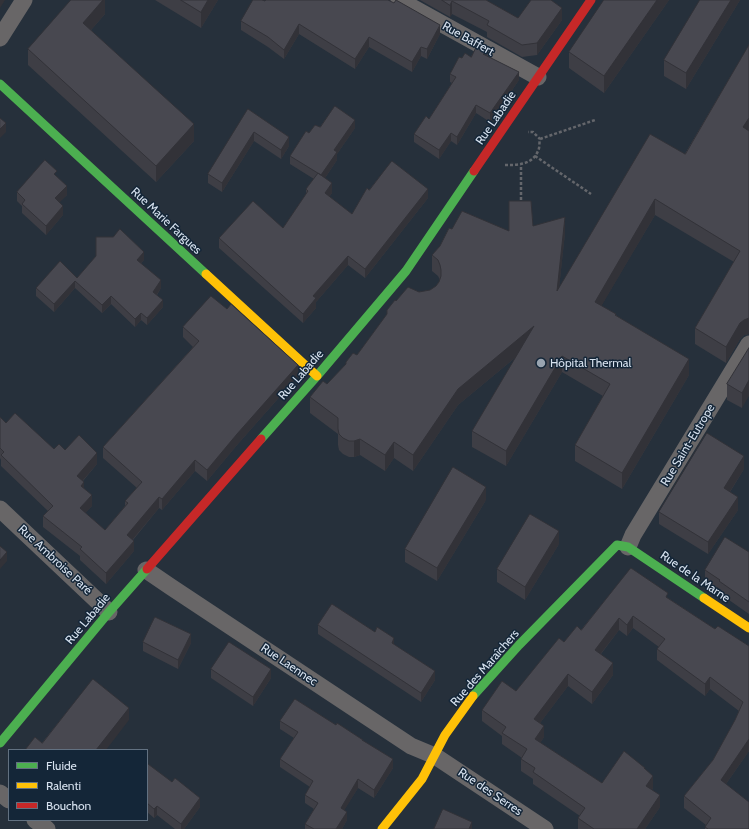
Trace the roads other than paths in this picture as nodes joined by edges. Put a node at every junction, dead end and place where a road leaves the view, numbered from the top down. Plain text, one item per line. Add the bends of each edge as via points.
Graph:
1 (24, 0) edge
2 (398, 0) edge
3 (591, 0) edge
4 (0, 38) edge
5 (538, 77) junction
6 (0, 84) edge
7 (749, 344) edge
8 (317, 376) junction
9 (0, 509) edge
10 (628, 547) junction
11 (146, 570) junction
12 (109, 612) junction
13 (749, 628) edge
14 (0, 743) edge
15 (435, 756) junction
16 (0, 793) edge
17 (8, 799) edge
18 (36, 821) edge
19 (47, 829) edge
20 (382, 829) edge
21 (545, 829) edge

1 - 4 street
2 - 5 street, Rue Baffert
3 - 5 street, Rue Labadie
5 - 8 street, Rue Labadie via 406,271
6 - 8 street, Rue Marie Fargues
7 - 10 street, Rue Saint-Eutrope
8 - 11 street, Rue Labadie
9 - 12 street, Rue Ambroise Paré
10 - 13 street, Rue de la Marne
10 - 15 street, Rue des Maraîchers via 617,545 519,645 474,694 445,735
11 - 12 street, Rue Labadie
11 - 15 street, Rue Laennec via 411,746
12 - 14 street, Rue Labadie
15 - 20 street, Rue des Maraîchers via 422,779
15 - 21 street, Rue des Serres
16 - 17 street
18 - 19 street

